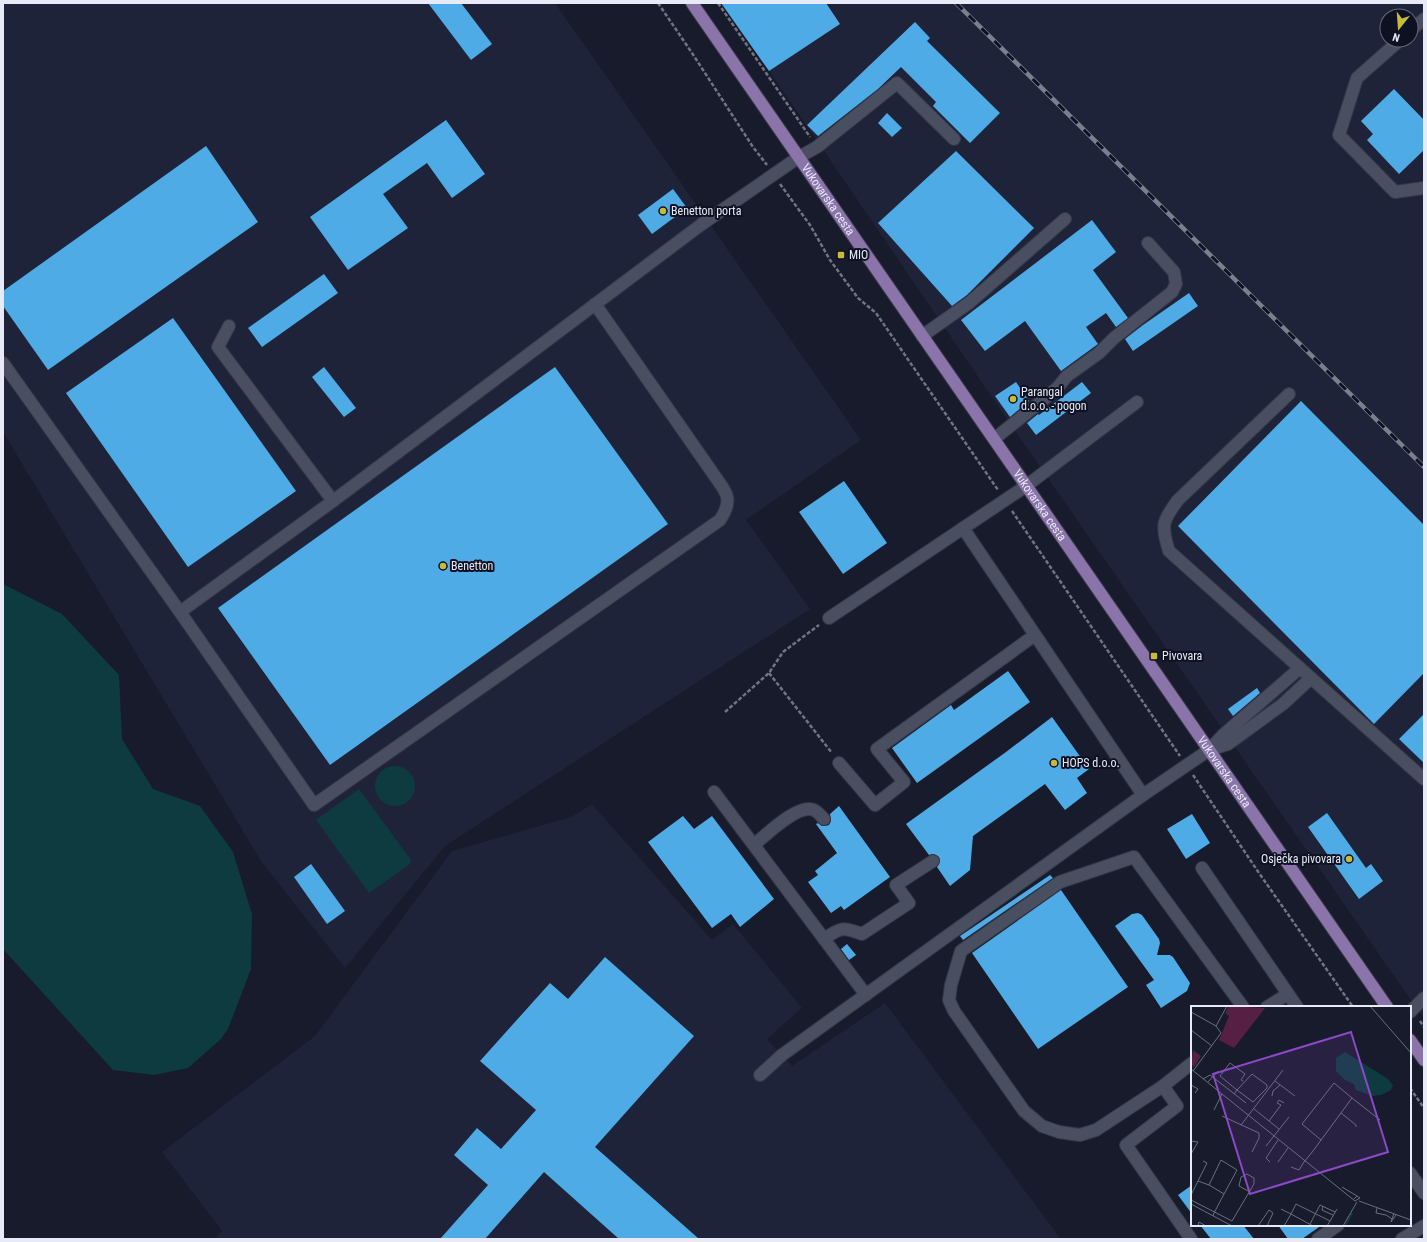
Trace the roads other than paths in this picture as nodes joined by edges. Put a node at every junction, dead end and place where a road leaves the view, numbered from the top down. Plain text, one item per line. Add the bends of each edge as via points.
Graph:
1 (692, 3) edge
2 (1391, 48) edge
3 (954, 139) dead end
4 (799, 157) junction
5 (1424, 188) edge
6 (1066, 219) dead end
7 (1148, 243) dead end
8 (595, 304) junction
9 (229, 326) dead end
10 (922, 336) junction
11 (3, 363) edge
12 (1289, 394) dead end
13 (1137, 402) dead end
14 (994, 439) junction
15 (1026, 486) junction
16 (333, 501) junction
17 (963, 528) junction
18 (180, 612) junction
19 (829, 618) road end
20 (1035, 635) junction
21 (1300, 668) junction
22 (1311, 678) junction
23 (1209, 750) junction
24 (839, 763) road end
25 (1424, 778) edge
26 (714, 792) dead end
27 (1143, 795) junction
28 (824, 819) dead end
29 (754, 845) junction
30 (933, 861) dead end
31 (1202, 868) dead end
32 (824, 939) junction
33 (1288, 994) junction
34 (866, 995) junction
35 (1424, 998) edge
36 (1242, 1006) edge
37 (1269, 1006) edge
38 (1296, 1006) edge
39 (1386, 1006) edge
40 (1411, 1011) edge
41 (1411, 1041) edge
42 (1424, 1060) edge
43 (1191, 1064) edge
44 (760, 1076) dead end
45 (1163, 1086) junction
46 (1411, 1174) edge
47 (1424, 1193) edge
48 (1337, 1226) edge
49 (1424, 1226) edge
50 (1191, 1239) edge
51 (1318, 1239) edge
52 (1402, 1239) edge

1 - 4 main road, Vukovarska cesta
2 - 5 lane via 1357,78 1339,136 1395,192
3 - 4 lane via 898,83 817,148
4 - 8 lane via 702,224
4 - 10 main road, Vukovarska cesta
6 - 10 lane via 969,303
7 - 14 lane via 1174,272 1176,284 1172,292 1099,353 1067,376 1043,400
8 - 16 lane
8 - 18 lane via 728,498 727,509 720,520 314,805
9 - 16 lane via 218,347
10 - 14 main road, Vukovarska cesta
11 - 18 lane
12 - 21 lane via 1178,500 1167,514 1163,526 1169,551
13 - 15 lane
14 - 15 main road, Vukovarska cesta
15 - 17 lane
15 - 23 main road, Vukovarska cesta
16 - 18 lane
17 - 19 lane
17 - 20 lane
20 - 24 lane via 877,749 904,782 875,805
20 - 27 lane
21 - 22 lane
21 - 23 lane
22 - 23 lane via 1283,704 1241,735 1228,744
22 - 25 lane
23 - 27 lane
23 - 39 main road, Vukovarska cesta
26 - 29 lane
27 - 34 lane
28 - 29 lane via 815,810 806,809 795,813
29 - 32 lane
30 - 32 lane via 896,885 909,903 862,934 849,929 838,929
31 - 33 lane
32 - 34 lane
33 - 37 lane
33 - 38 lane
34 - 44 lane via 782,1055
35 - 40 lane
36 - 45 lane via 1134,857 1060,882 961,951 949,1000 954,1011 1024,1111 1042,1126 1080,1135 1096,1130
41 - 42 main road
43 - 45 lane
45 - 50 lane via 1177,1106 1126,1145
46 - 47 lane
48 - 51 lane
49 - 52 lane

